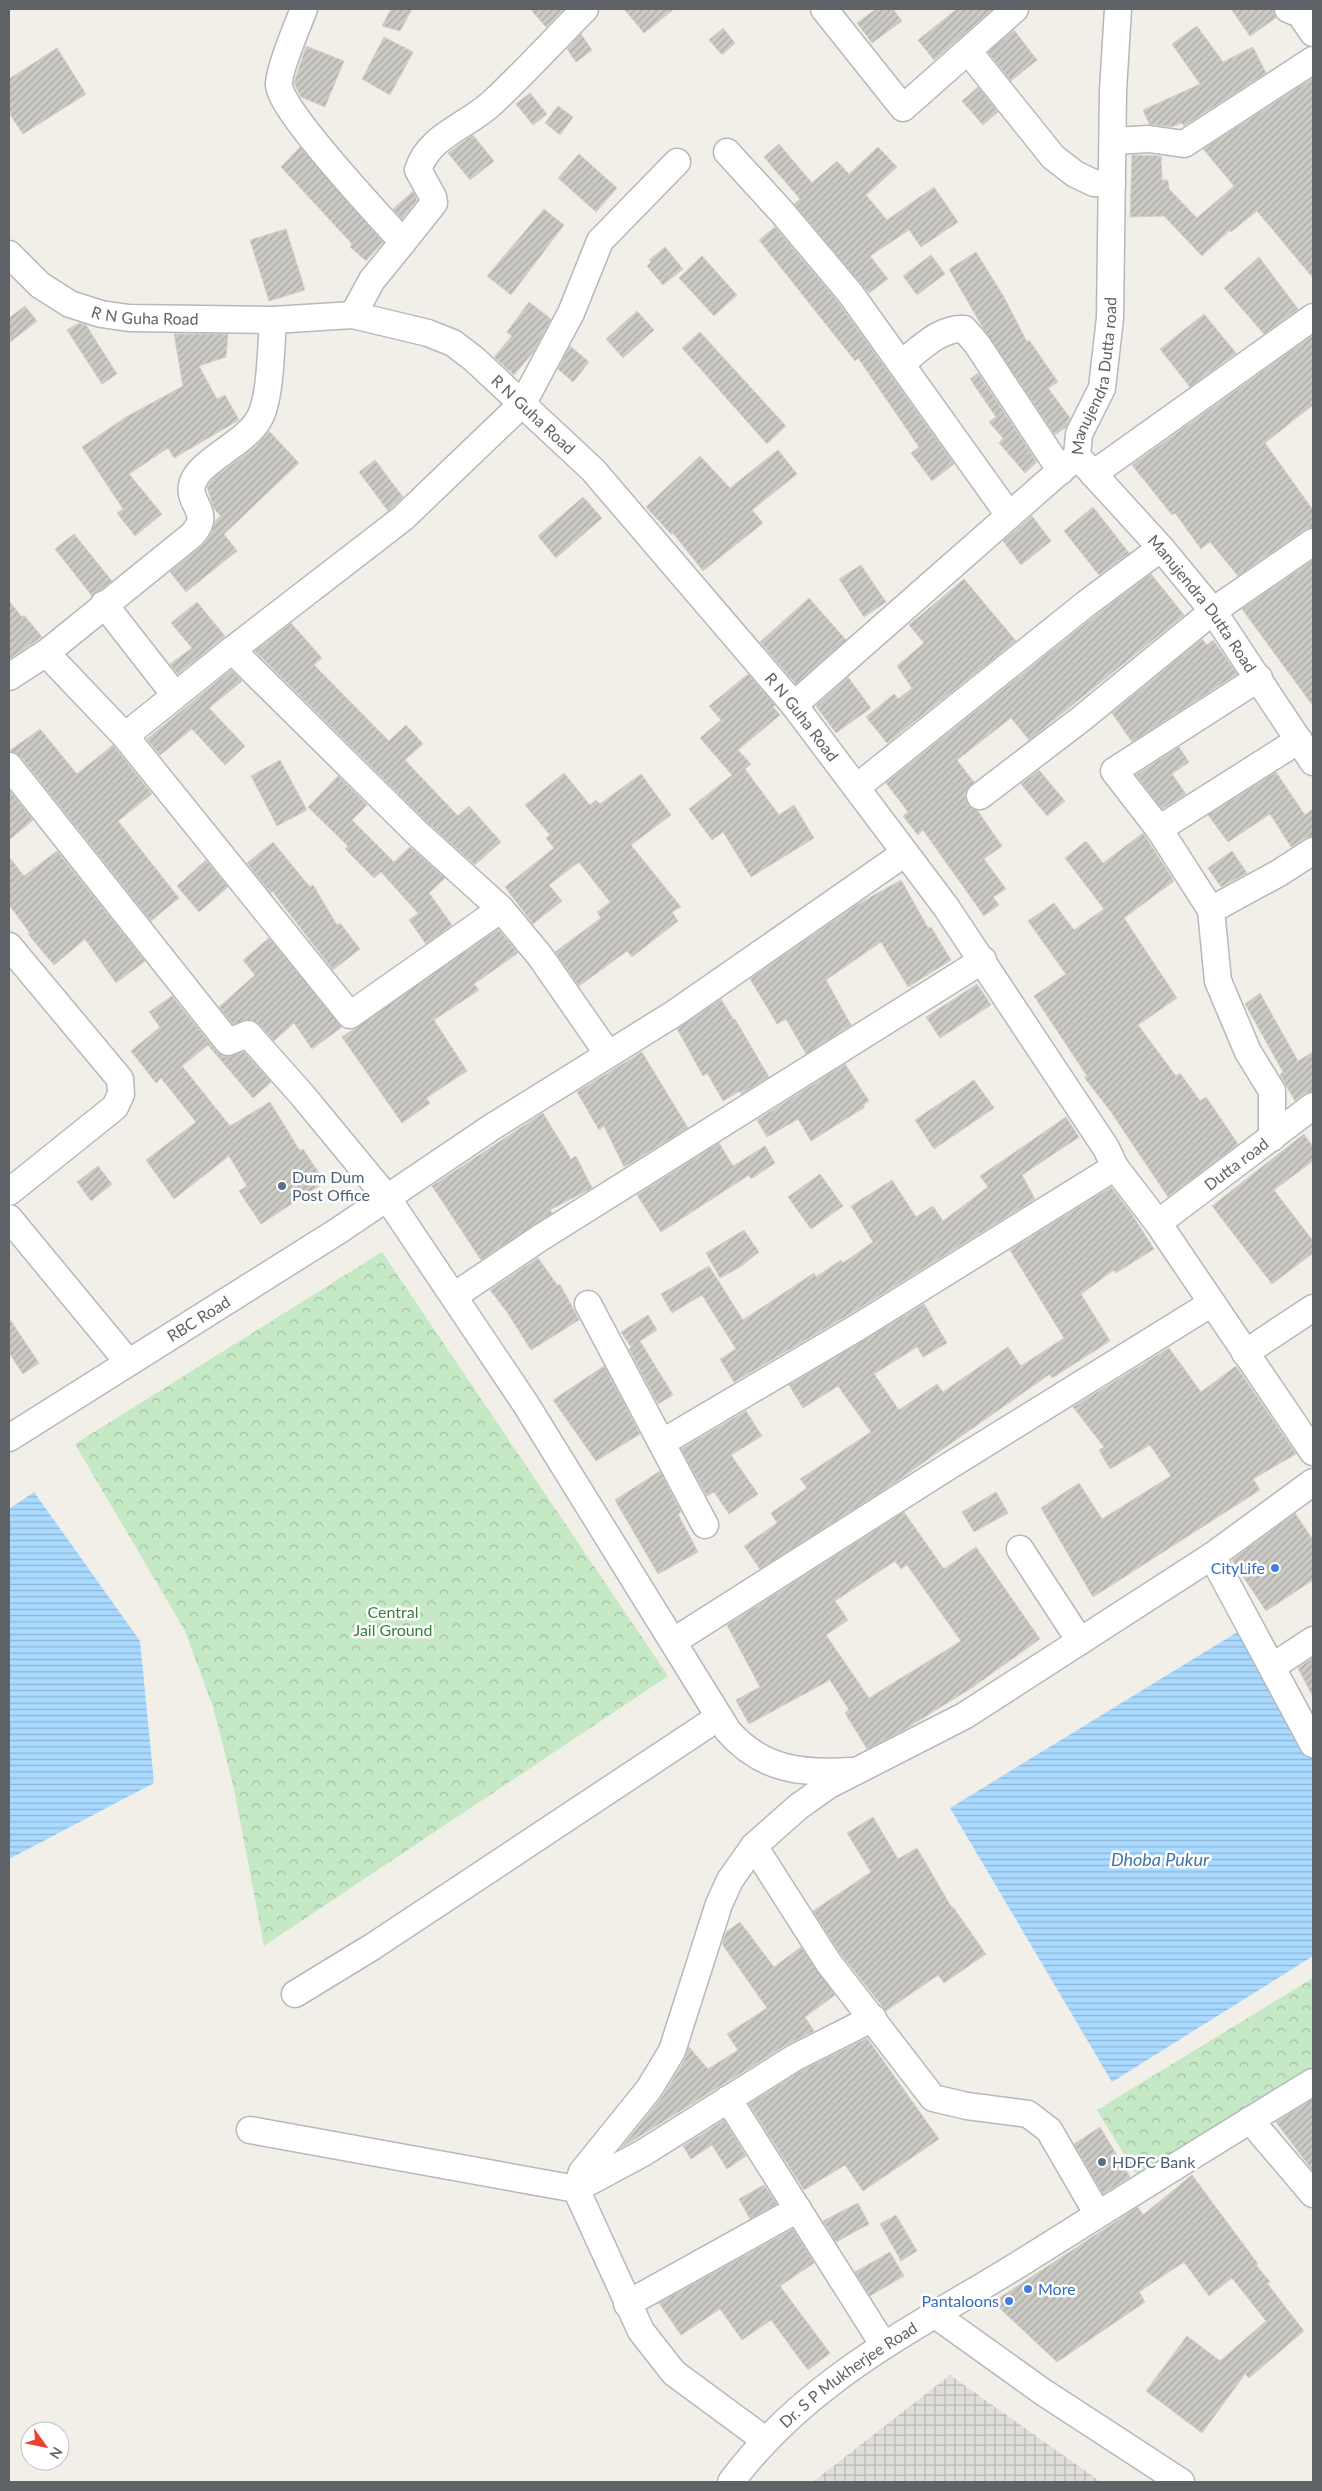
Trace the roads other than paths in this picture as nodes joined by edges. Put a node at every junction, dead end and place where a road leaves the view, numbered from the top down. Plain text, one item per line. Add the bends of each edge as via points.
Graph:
1 (304, 9) edge
2 (585, 9) edge
3 (824, 9) edge
4 (1015, 9) edge
5 (1118, 9) edge
6 (1288, 9) edge
7 (1313, 33) edge
8 (968, 51) junction
9 (1313, 60) edge
10 (1113, 141) junction
11 (727, 152) dead end
12 (677, 162) dead end
13 (1112, 183) junction
14 (403, 242) junction
15 (11, 261) edge
16 (353, 315) junction
17 (1313, 317) edge
18 (273, 320) junction
19 (901, 364) junction
20 (523, 402) junction
21 (1077, 467) junction
22 (1009, 515) junction
23 (1313, 542) edge
24 (1161, 548) junction
25 (104, 604) junction
26 (1213, 611) junction
27 (232, 650) junction
28 (46, 652) junction
29 (11, 672) edge
30 (1259, 678) junction
31 (176, 695) junction
32 (794, 705) junction
33 (125, 736) junction
34 (1299, 740) junction
35 (1313, 762) edge
36 (9, 766) edge
37 (857, 787) junction
38 (980, 796) dead end
39 (1159, 829) junction
40 (1313, 851) edge
41 (905, 853) junction
42 (501, 909) junction
43 (1211, 910) junction
44 (9, 946) edge
45 (983, 960) junction
46 (608, 1054) junction
47 (1313, 1106) edge
48 (1272, 1138) junction
49 (1116, 1167) junction
50 (9, 1192) edge
51 (388, 1199) junction
52 (9, 1218) edge
53 (1158, 1223) junction
54 (454, 1296) junction
55 (588, 1304) dead end
56 (1212, 1304) junction
57 (1313, 1308) edge
58 (1245, 1353) junction
59 (128, 1362) junction
60 (9, 1438) edge
61 (663, 1442) junction
62 (1313, 1452) edge
63 (1313, 1482) edge
64 (705, 1525) dead end
65 (1020, 1549) dead end
66 (1212, 1556) junction
67 (1313, 1640) edge
68 (674, 1641) junction
69 (1080, 1641) junction
70 (1272, 1667) junction
71 (719, 1717) junction
72 (1313, 1744) edge
73 (856, 1770) junction
74 (754, 1846) junction
75 (295, 1994) dead end
76 (873, 2018) junction
77 (1313, 2082) edge
78 (728, 2100) junction
79 (1250, 2120) junction
80 (250, 2130) dead end
81 (576, 2189) junction
82 (1313, 2194) edge
83 (798, 2209) junction
84 (1097, 2213) junction
85 (627, 2304) junction
86 (934, 2314) junction
87 (883, 2344) junction
88 (765, 2440) junction
89 (731, 2482) edge
90 (1181, 2482) edge

1 - 14 street via 280,78 280,92 294,116
2 - 14 street via 491,104 427,150 418,170 434,203
3 - 8 street via 903,108
4 - 8 street
5 - 10 street, Manujendra Dutta road
6 - 7 street via 1300,14
8 - 13 street via 1053,157 1075,174 1094,183
9 - 10 street via 1184,144 1149,138
10 - 13 street, Manujendra Dutta road
11 - 19 street via 850,293
12 - 20 street via 600,241 571,313
13 - 21 street, Manujendra Dutta road via 1110,318 1102,388 1079,434
14 - 16 street via 372,280
15 - 18 street, R N Guha Road via 70,304 101,314 129,318
16 - 18 street, R N Guha Road
16 - 20 street, R N Guha Road via 428,333 453,343
17 - 21 street
18 - 25 street via 269,379 260,418 251,430 203,468 193,480 191,491 201,518 200,526
19 - 21 street, Manujendra Dutta Road via 934,338 957,328 964,329
19 - 22 street
20 - 27 street via 402,518
20 - 32 street, R N Guha Road via 593,470
21 - 22 street, Manujendra Dutta road
21 - 24 street, Manujendra Dutta Road
22 - 32 street, Manujendra Dutta road
23 - 26 street
24 - 26 street, Manujendra Dutta Road
24 - 37 street
25 - 28 street
25 - 31 street
26 - 30 street, Manujendra Dutta Road
26 - 38 street via 1081,719
27 - 31 street
27 - 42 street via 416,832
28 - 29 street
28 - 33 street
30 - 34 street, Manujendra Dutta Road
30 - 39 street via 1114,771
31 - 33 street
32 - 37 street, R N Guha Road
33 - 42 street via 350,1014
34 - 35 street, Manujendra Dutta Road
34 - 39 street
36 - 51 street via 228,1042 248,1034
37 - 41 street, R N Guha Road
39 - 43 street
40 - 43 street
41 - 45 street, R N Guha Road
41 - 46 street, RBC Road via 674,1013
42 - 46 street via 540,956
43 - 48 street via 1218,981 1248,1052 1272,1091
44 - 50 street via 120,1079 121,1094 115,1107
45 - 49 street, R N Guha Road
45 - 54 street via 548,1232
46 - 51 street, RBC Road via 492,1127
47 - 48 street, Dutta road
48 - 53 street, Dutta road
49 - 53 street, R N Guha Road
49 - 61 street via 858,1328
51 - 54 street
51 - 59 street, RBC Road
52 - 59 street
53 - 56 street, R N Guha Road
54 - 68 street
55 - 61 street
56 - 58 street, R N Guha Road
56 - 68 street
57 - 58 street
58 - 62 street, R N Guha Road
59 - 60 street, RBC Road
61 - 64 street
63 - 66 street
65 - 69 street
66 - 69 street
66 - 70 street
67 - 70 street
68 - 71 street
69 - 73 street via 964,1716
70 - 72 street
71 - 73 street via 739,1743 766,1761 801,1771
71 - 75 street
73 - 74 street via 798,1807
74 - 76 street via 828,1962
74 - 81 street via 730,1880 720,1904 672,2051 649,2089 582,2172
76 - 78 street via 794,2058
76 - 84 street via 933,2098 1028,2114 1049,2130
77 - 79 street, Dr. S P Mukherjee Road
78 - 81 street via 643,2153
78 - 83 street
79 - 82 street
79 - 84 street, Dr. S P Mukherjee Road
80 - 81 street
81 - 85 street
83 - 85 street
83 - 87 street
84 - 86 street, Dr. S P Mukherjee Road
85 - 88 street via 641,2331 674,2373
86 - 87 street, Dr. S P Mukherjee Road
86 - 90 street via 1043,2392
87 - 88 street, Dr. S P Mukherjee Road via 816,2394
88 - 89 street, Dr. S P Mukherjee Road

